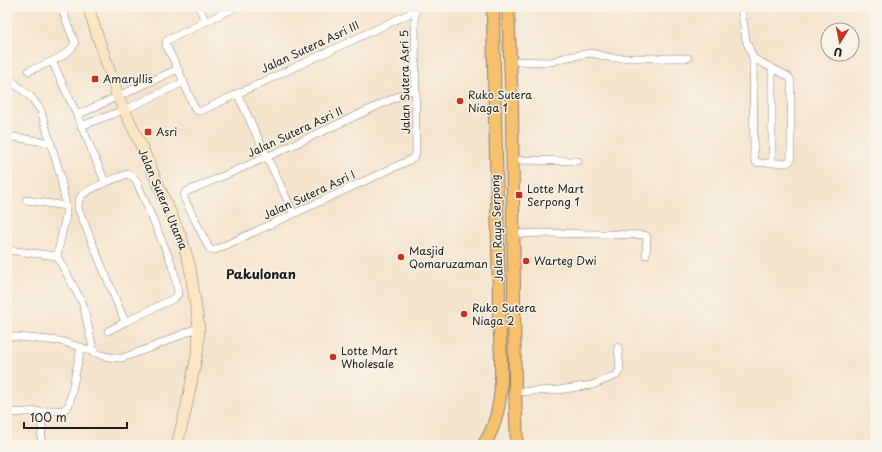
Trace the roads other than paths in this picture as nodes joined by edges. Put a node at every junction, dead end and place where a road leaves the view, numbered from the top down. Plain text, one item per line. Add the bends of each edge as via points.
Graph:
1 (61, 7) edge
2 (88, 7) edge
3 (199, 7) edge
4 (236, 7) edge
5 (493, 7) edge
6 (508, 7) edge
7 (741, 7) edge
8 (415, 9) edge
9 (405, 10) edge
10 (205, 21) junction
11 (688, 58) dead end
12 (753, 58) junction
13 (52, 61) junction
14 (510, 61) junction
15 (178, 69) junction
16 (772, 69) junction
17 (29, 71) dead end
18 (7, 77) edge
19 (184, 82) junction
20 (416, 88) junction
21 (236, 93) junction
22 (118, 97) junction
23 (124, 110) junction
24 (77, 115) junction
25 (82, 126) junction
26 (7, 136) edge
27 (50, 143) junction
28 (415, 156) joint
29 (267, 157) junction
30 (512, 160) junction
31 (578, 161) dead end
32 (772, 162) junction
33 (105, 182) junction
34 (26, 200) dead end
35 (66, 206) junction
36 (294, 214) junction
37 (514, 234) junction
38 (7, 250) edge
39 (211, 250) joint
40 (646, 255) dead end
41 (57, 256) junction
42 (125, 322) junction
43 (199, 327) junction
44 (108, 332) dead end
45 (7, 336) edge
46 (618, 347) dead end
47 (81, 348) junction
48 (94, 352) junction
49 (515, 392) junction
50 (43, 411) junction
51 (7, 413) edge
52 (486, 443) edge
53 (41, 445) edge
54 (177, 445) edge
55 (517, 445) edge

1 - 13 street via 75,43 73,49
2 - 22 street, Jalan Sutera Utama
3 - 10 street
4 - 10 street
5 - 52 main road, Jalan Raya Serpong via 501,383 497,410
6 - 14 main road, Jalan Raya Serpong
7 - 12 street via 746,40
8 - 9 street, Jalan Sutera Asri III
8 - 20 street, Jalan Sutera Asri 5
9 - 21 street, Jalan Sutera Asri III
10 - 15 street via 166,40
11 - 14 street via 612,58 591,52 551,62
12 - 16 street
12 - 32 street via 754,158 760,163
13 - 17 street
13 - 24 street
14 - 30 main road, Jalan Raya Serpong
15 - 19 street
15 - 22 street
16 - 32 street
16 - 32 street via 789,77 791,81 791,159 786,163
18 - 27 street via 32,98 41,111
19 - 21 street, Jalan Sutera Asri III via 198,111
19 - 23 street
20 - 28 street, Jalan Sutera Asri 5
20 - 29 street, Jalan Sutera Asri II
21 - 29 street
22 - 23 street, Jalan Sutera Utama
22 - 24 street
23 - 25 street
23 - 43 street, Jalan Sutera Utama via 182,239 190,267
24 - 25 street
25 - 33 street
26 - 27 street
27 - 35 street via 60,174
28 - 36 street, Jalan Sutera Asri I
29 - 36 street
29 - 39 street, Jalan Sutera Asri II via 184,195
30 - 31 street
30 - 37 main road, Jalan Raya Serpong
33 - 42 street via 82,196 78,208
33 - 42 street via 127,174 136,180 171,262 178,291 175,298
34 - 35 street
35 - 41 street
36 - 39 street, Jalan Sutera Asri I
37 - 40 street via 645,235
37 - 49 main road, Jalan Raya Serpong
38 - 41 street
41 - 48 street via 82,304
42 - 44 street
43 - 48 street via 122,358
43 - 54 street, Jalan Sutera Utama via 195,366
45 - 47 street via 60,341
46 - 49 street via 620,369 617,375 592,385
47 - 48 street
47 - 50 street via 69,405 64,410
49 - 55 main road, Jalan Raya Serpong
50 - 51 street
50 - 53 street

